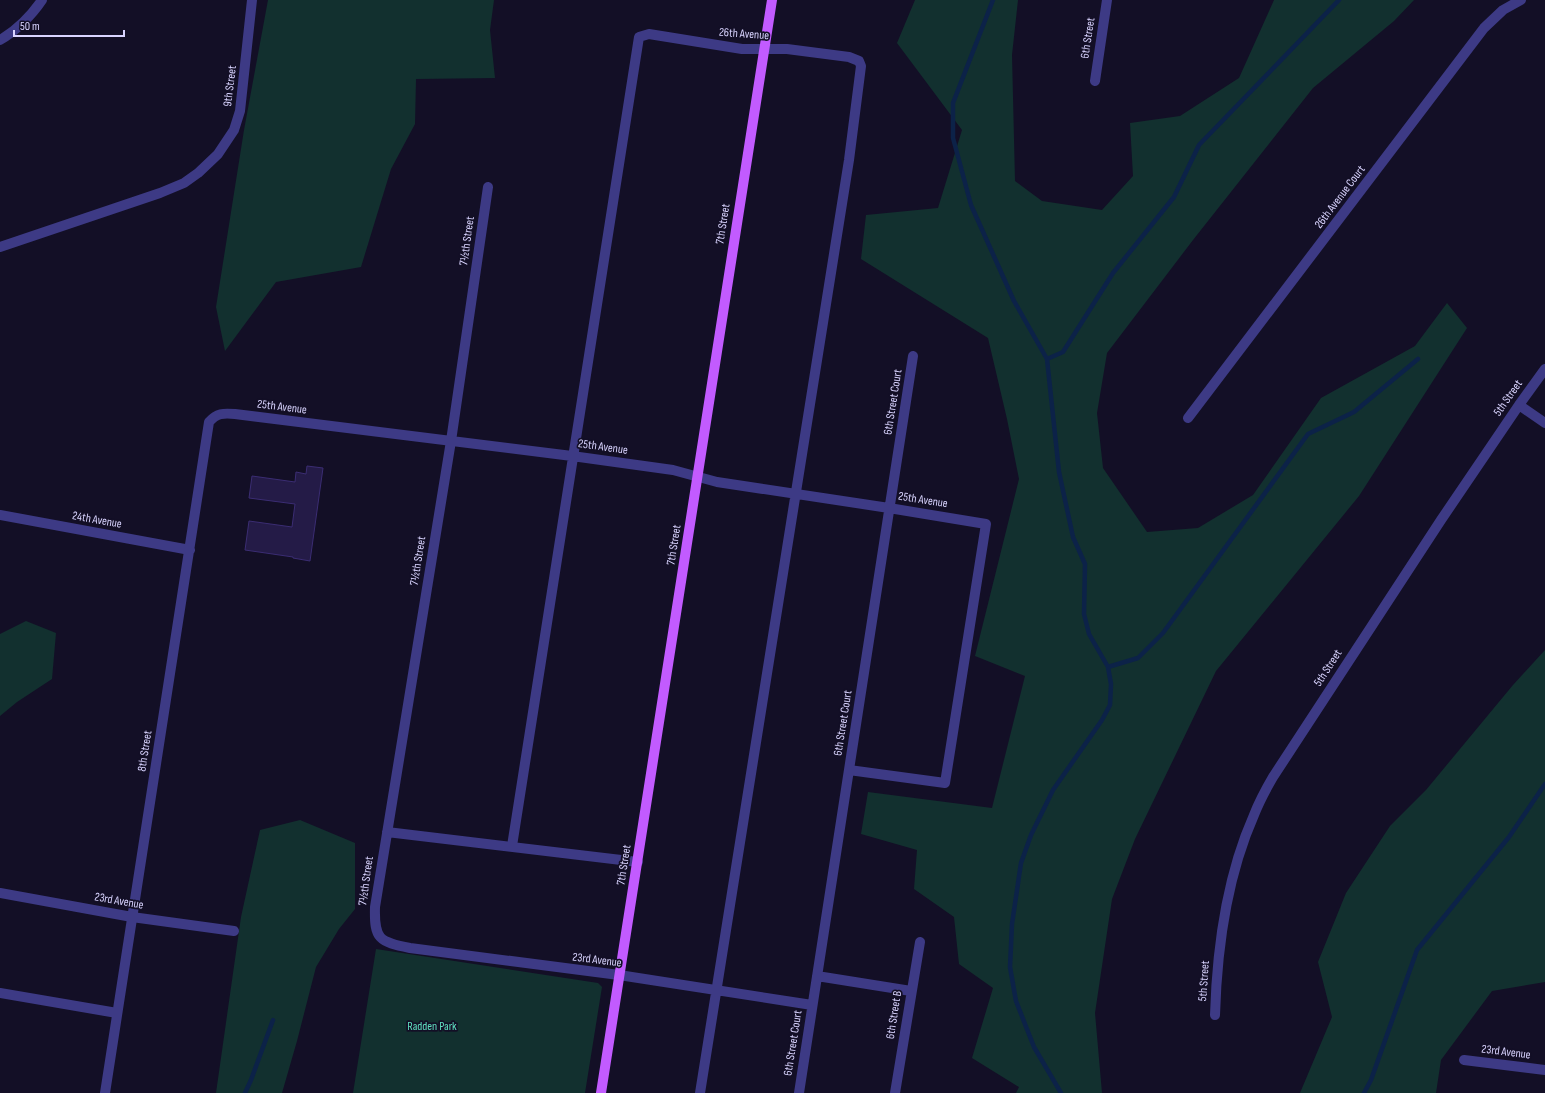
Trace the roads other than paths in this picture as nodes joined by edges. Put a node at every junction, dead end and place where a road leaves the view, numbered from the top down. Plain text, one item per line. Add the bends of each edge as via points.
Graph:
1 (42, 0) edge
2 (252, 0) edge
3 (772, 0) edge
4 (1107, 0) edge
5 (1521, 0) edge
6 (0, 40) edge
7 (764, 49) junction
8 (1095, 81) dead end
9 (488, 187) dead end
10 (0, 247) edge
11 (913, 356) dead end
12 (1545, 369) edge
13 (1518, 405) junction
14 (215, 416) joint
15 (1188, 418) dead end
16 (1545, 423) edge
17 (451, 441) junction
18 (572, 456) junction
19 (697, 477) junction
20 (794, 494) junction
21 (890, 508) junction
22 (0, 515) edge
23 (190, 550) junction
24 (849, 770) junction
25 (387, 832) junction
26 (512, 846) junction
27 (638, 862) junction
28 (0, 893) edge
29 (132, 917) junction
30 (234, 931) dead end
31 (380, 938) joint
32 (920, 942) dead end
33 (619, 975) junction
34 (817, 976) junction
35 (717, 990) junction
36 (911, 991) junction
37 (0, 993) edge
38 (812, 1005) junction
39 (117, 1013) junction
40 (1215, 1015) dead end
41 (1464, 1060) dead end
42 (1545, 1070) edge
43 (105, 1093) edge
44 (601, 1093) edge
45 (700, 1093) edge
46 (799, 1093) edge
47 (895, 1093) edge

1 - 6 street via 37,9
2 - 10 street, 9th Street via 240,111 234,130 207,165 184,183 160,193
3 - 7 main road, 7th Street
4 - 8 street, 6th Street
5 - 15 street, 26th Avenue Court via 1503,10 1484,28
7 - 18 street, 26th Avenue via 742,49 649,34 638,37
7 - 19 main road, 7th Street
7 - 20 street, 26th Avenue via 787,49 849,57 859,61 861,66
9 - 17 street, 7½th Street
11 - 21 street, 6th Street Court
12 - 13 street, 5th Street
13 - 16 street
13 - 40 street, 5th Street via 1273,777 1254,815 1232,879 1220,935
14 - 17 street, 25th Avenue via 223,413 235,414
14 - 23 street, 8th Street via 209,422
17 - 18 street, 25th Avenue
17 - 25 street, 7½th Street
18 - 19 street, 25th Avenue via 673,470
18 - 26 street
19 - 20 street, 25th Avenue
19 - 27 main road, 7th Street
20 - 21 street, 25th Avenue
20 - 35 street
21 - 24 street, 6th Street Court
21 - 24 street, 25th Avenue via 986,524 945,783
22 - 23 street, 24th Avenue
23 - 29 street, 8th Street
24 - 34 street, 6th Street Court
25 - 26 street
25 - 31 street, 7½th Street via 374,922
26 - 27 street
27 - 33 main road, 7th Street
28 - 29 street, 23rd Avenue
29 - 30 street, 23rd Avenue
29 - 39 street, 8th Street
31 - 33 street, 23rd Avenue via 397,946
32 - 36 street, 6th Street B
33 - 35 street, 23rd Avenue
33 - 44 main road, 7th Street
34 - 36 street
34 - 38 street, 6th Street Court
35 - 38 street, 23rd Avenue
35 - 45 street
36 - 47 street, 6th Street B
37 - 39 street
38 - 46 street, 6th Street Court
39 - 43 street, 8th Street
41 - 42 street, 23rd Avenue

